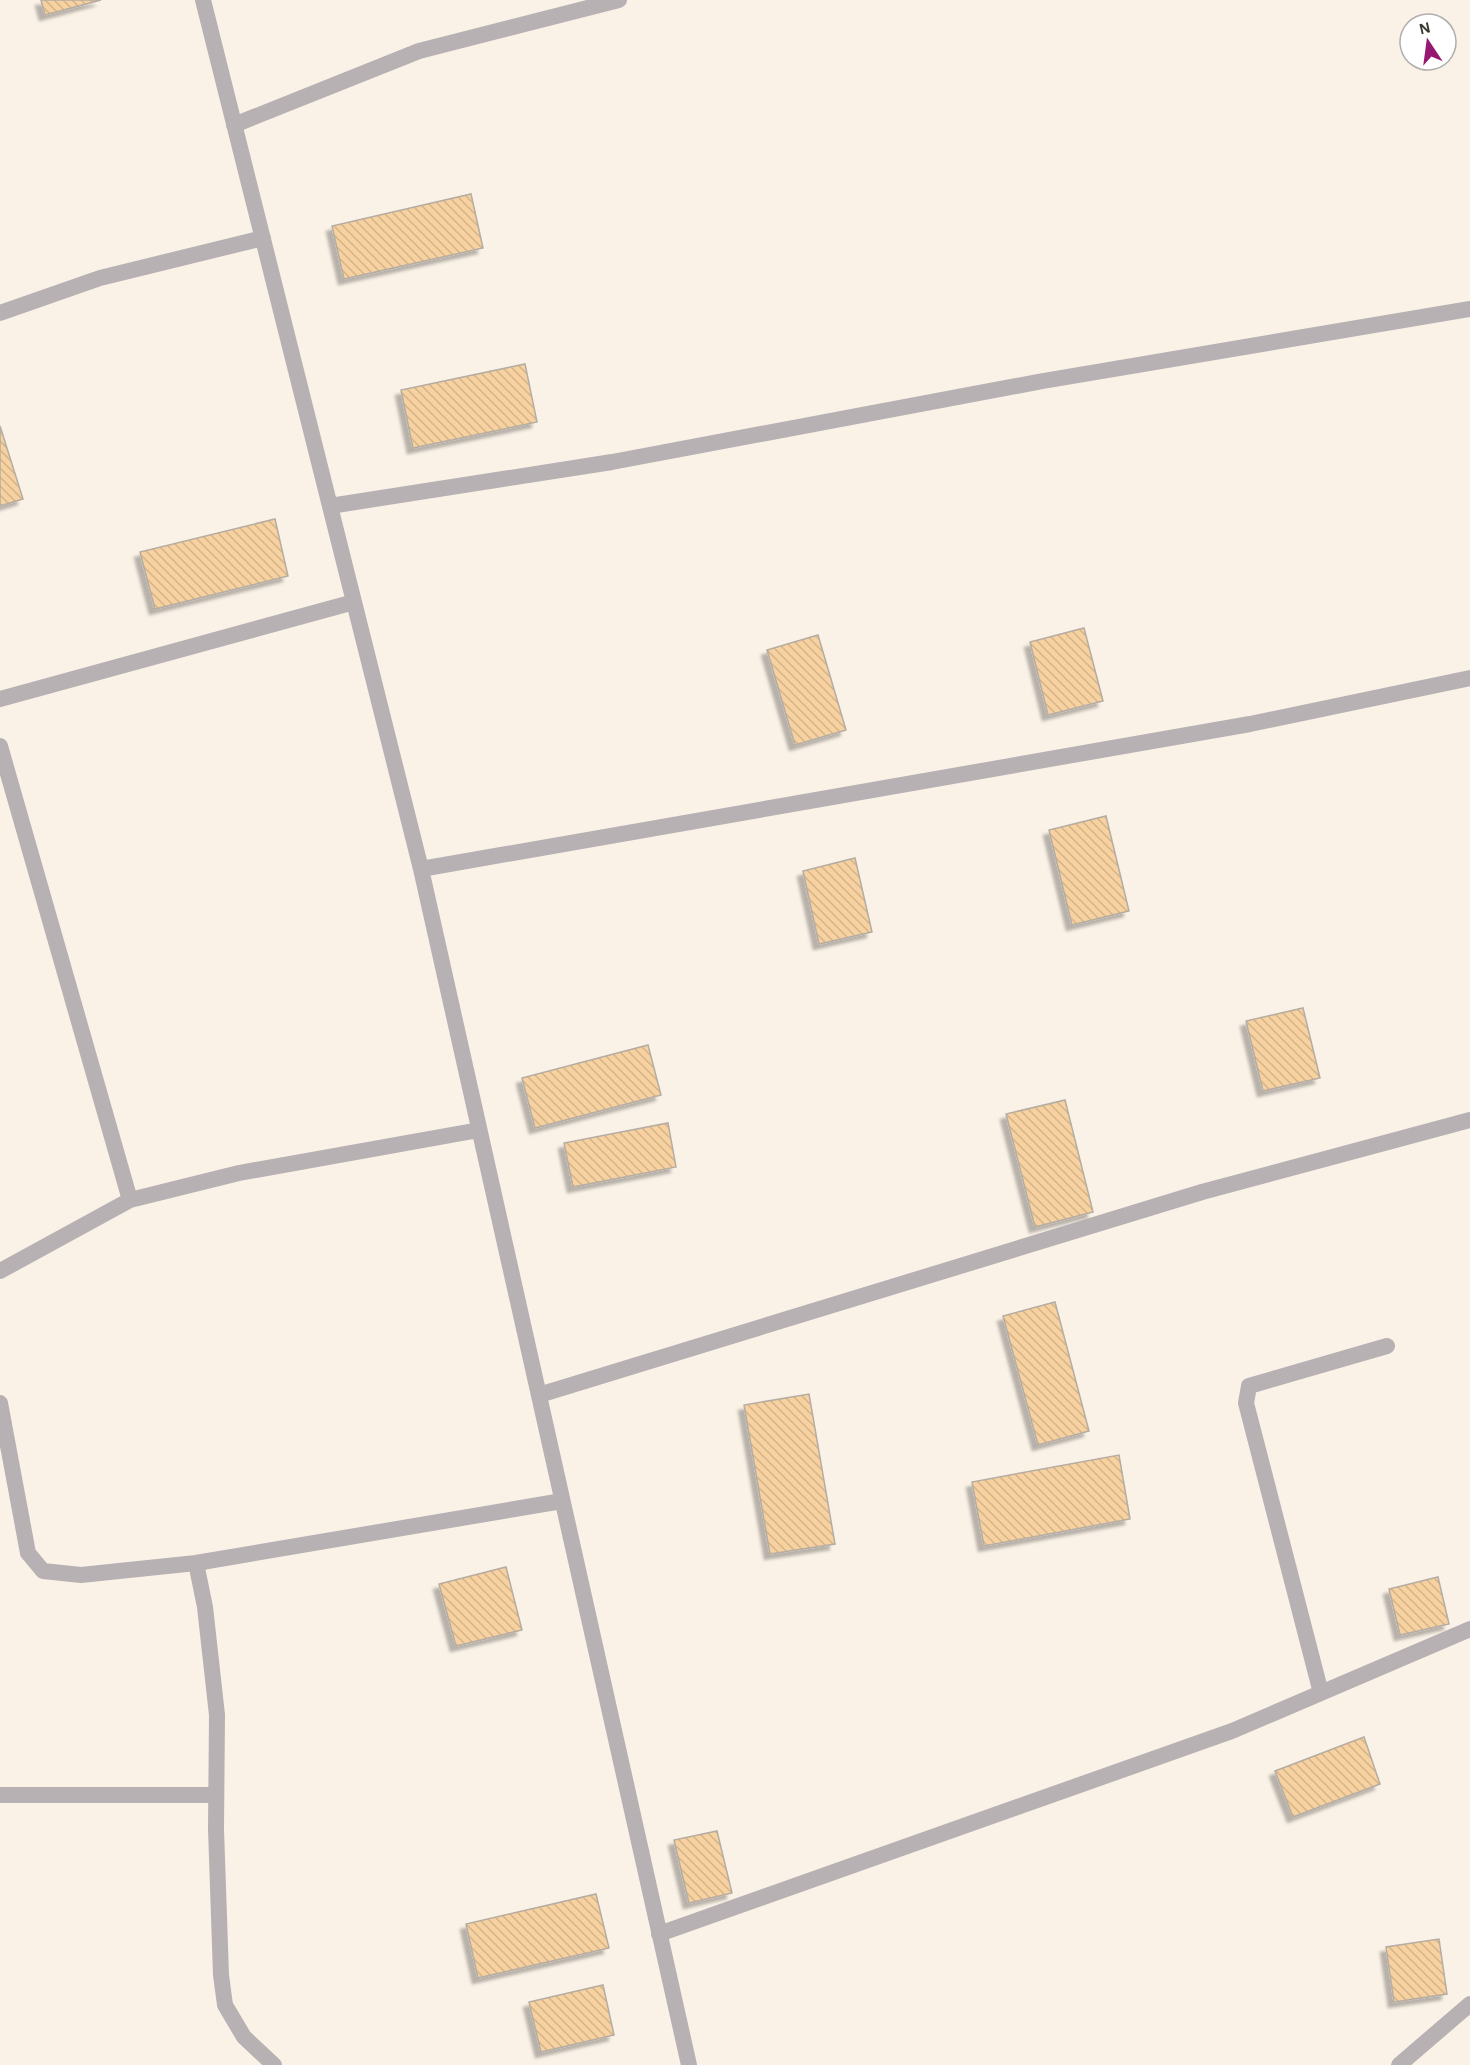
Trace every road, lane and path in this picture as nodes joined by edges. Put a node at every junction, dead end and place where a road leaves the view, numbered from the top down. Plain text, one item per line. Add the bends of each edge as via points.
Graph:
1 (203, 0) edge
2 (619, 0) edge
3 (234, 125) junction
4 (263, 238) junction
5 (1470, 309) edge
6 (0, 313) edge
7 (330, 506) junction
8 (354, 602) junction
9 (1470, 678) edge
10 (0, 699) edge
11 (0, 746) edge
12 (421, 868) junction
13 (1470, 1120) edge
14 (479, 1130) junction
15 (130, 1200) junction
16 (0, 1271) edge
17 (1388, 1346) dead end
18 (538, 1395) junction
19 (0, 1403) edge
20 (562, 1501) junction
21 (196, 1563) junction
22 (1470, 1629) edge
23 (1321, 1693) junction
24 (0, 1795) edge
25 (216, 1795) junction
26 (659, 1934) junction
27 (1470, 2004) edge
28 (274, 2065) edge
29 (689, 2065) edge
30 (1399, 2065) edge

1 - 3 street
2 - 3 street via 419,51
3 - 4 street
4 - 6 street via 100,278
4 - 7 street
5 - 7 street via 1043,381 612,462
7 - 8 street
8 - 10 street
8 - 12 street
9 - 12 street via 1250,724
11 - 15 street
12 - 14 street
13 - 18 street via 1202,1192
14 - 15 street via 239,1173
14 - 18 street
15 - 16 street
17 - 23 street via 1249,1386 1246,1403
18 - 20 street
19 - 21 street via 28,1553 43,1571 81,1575
20 - 21 street
20 - 26 street
21 - 25 street via 217,1715
22 - 23 street
23 - 26 street via 1221,1735
24 - 25 street
25 - 28 street via 225,2005 244,2037
26 - 29 street
27 - 30 street

